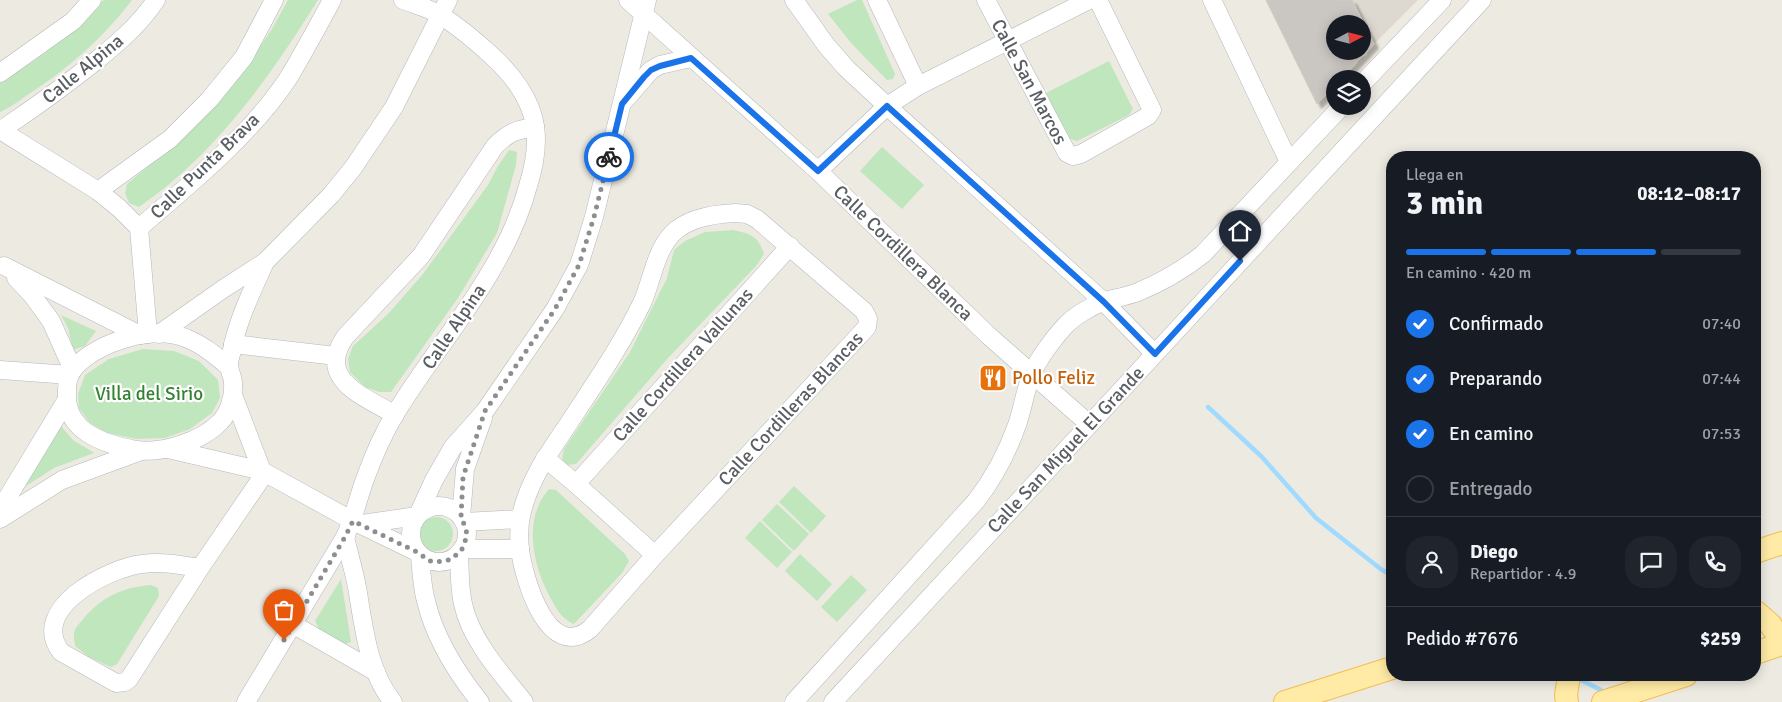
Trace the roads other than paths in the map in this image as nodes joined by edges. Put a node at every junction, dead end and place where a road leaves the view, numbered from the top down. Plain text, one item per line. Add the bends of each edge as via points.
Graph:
1 (92, 0) edge
2 (156, 0) edge
3 (274, 0) edge
4 (332, 0) edge
5 (404, 0) edge
6 (628, 0) edge
7 (794, 0) edge
8 (877, 0) edge
9 (986, 0) edge
10 (1089, 0) edge
11 (1098, 0) edge
12 (1212, 0) edge
13 (1442, 0) edge
14 (1482, 0) edge
15 (646, 7) edge
16 (444, 8) edge
17 (1007, 42) junction
18 (691, 58) junction
19 (0, 73) edge
20 (1371, 75) edge
21 (918, 86) junction
22 (622, 104) junction
23 (887, 106) junction
24 (1333, 115) edge
25 (535, 127) junction
26 (1, 130) edge
27 (1289, 162) junction
28 (818, 171) junction
29 (98, 192) junction
30 (139, 228) junction
31 (790, 246) junction
32 (265, 262) junction
33 (2, 264) edge
34 (1104, 302) junction
35 (149, 335) junction
36 (233, 344) junction
37 (1155, 354) junction
38 (336, 356) junction
39 (228, 366) junction
40 (0, 370) edge
41 (71, 372) junction
42 (1032, 373) junction
43 (233, 395) junction
44 (66, 401) junction
45 (485, 411) junction
46 (395, 414) junction
47 (1089, 424) junction
48 (163, 448) junction
49 (142, 451) junction
50 (545, 458) junction
51 (263, 472) junction
52 (576, 484) junction
53 (0, 510) edge
54 (418, 515) junction
55 (0, 519) edge
56 (463, 519) junction
57 (520, 519) junction
58 (353, 527) junction
59 (1782, 544) edge
60 (520, 549) junction
61 (1761, 550) edge
62 (461, 551) junction
63 (418, 553) junction
64 (655, 556) junction
65 (200, 568) junction
66 (1761, 616) edge
67 (294, 625) junction
68 (1782, 643) edge
69 (1761, 651) edge
70 (1386, 670) edge
71 (376, 672) junction
72 (1569, 681) edge
73 (1641, 681) edge
74 (1668, 681) edge
75 (387, 699) edge
76 (1613, 699) edge
77 (246, 702) edge
78 (480, 702) edge
79 (524, 702) edge
80 (794, 702) edge
81 (833, 702) edge
82 (1285, 702) edge
83 (1567, 702) edge

1 - 19 street via 73,22
2 - 26 street, Calle Alpina via 121,40 61,90
3 - 29 street via 244,58 209,100 170,139
4 - 30 street, Calle Punta Brava via 288,77 265,108 201,175
5 - 16 street, Calle Alpina
6 - 15 street, Calle Cordillera Blanca
7 - 23 street via 846,68
8 - 21 street
9 - 17 street, Calle San Marcos
10 - 17 street
11 - 17 street, Calle San Marcos via 1152,110 1148,116 1080,154 1073,156 1067,153
12 - 27 street
13 - 20 street
14 - 37 street, Calle San Miguel El Grande
15 - 18 street, Calle Cordillera Blanca
15 - 22 street
16 - 25 street, Calle Alpina via 504,66 526,99
16 - 32 street via 394,107 353,168 311,217
17 - 21 street
18 - 22 street via 651,70
18 - 28 street, Calle Cordillera Blanca
21 - 23 street
22 - 45 street via 579,265 555,309
23 - 28 street
23 - 34 street
24 - 27 street, Calle San Miguel El Grande
25 - 38 street via 506,134 495,146 421,256 345,337
25 - 46 street, Calle Alpina via 533,169 514,228 474,298
26 - 29 street
27 - 34 street, Calle San Miguel El Grande via 1203,254 1182,270 1136,293
28 - 42 street, Calle Cordillera Blanca via 989,336
29 - 30 street
30 - 35 street
31 - 50 street, Calle Cordilleras Blancas via 747,214 705,217 688,222 674,232 663,248 631,326
31 - 52 street, Calle Cordillera Vallunas
31 - 64 street, Calle Cordilleras Blancas via 864,312 868,319 867,327
32 - 35 street
32 - 36 street via 243,310
33 - 35 street
33 - 41 street via 32,294 50,321
34 - 37 street
34 - 42 street, Calle San Miguel El Grande via 1065,326
35 - 39 street via 186,338
35 - 41 street via 127,338 106,346 90,354
36 - 38 street
36 - 39 street
37 - 47 street, Calle San Miguel El Grande
38 - 46 street via 336,368 342,380
39 - 43 street
40 - 41 street
41 - 44 street
42 - 47 street, Calle Cordillera Blanca
42 - 80 street, Calle San Miguel El Grande via 1018,423 988,487
43 - 48 street via 221,422 204,436
43 - 51 street
44 - 49 street via 79,426 93,438 112,446
44 - 53 street
45 - 54 street via 454,447
45 - 56 street via 465,469
46 - 58 street, Calle Alpina via 364,480
47 - 81 street, Calle San Miguel El Grande
48 - 49 street
48 - 51 street
49 - 55 street via 62,480
50 - 52 street
50 - 57 street, Calle Cordilleras Blancas via 528,490
51 - 58 street
51 - 65 street
52 - 64 street
54 - 56 street via 426,508 441,505
54 - 58 street
54 - 63 street via 410,530
56 - 57 street
56 - 62 street via 467,536
57 - 60 street, Calle Cordilleras Blancas
58 - 63 street
58 - 67 street
58 - 71 street via 362,622
59 - 61 main road
60 - 62 street
60 - 64 street, Calle Cordilleras Blancas via 527,580 539,610 556,633 572,638 590,629
62 - 63 street via 449,560 436,562
62 - 79 street via 461,590 468,619 490,658
63 - 78 street via 432,619 454,666
65 - 65 street via 125,682 116,683 56,646 53,638 56,618 72,598 99,578 142,564 169,563
66 - 68 main road
67 - 71 street
67 - 77 street
68 - 69 main road
70 - 82 main road
71 - 75 street
72 - 83 main road
73 - 76 main road
74 - 76 main road

